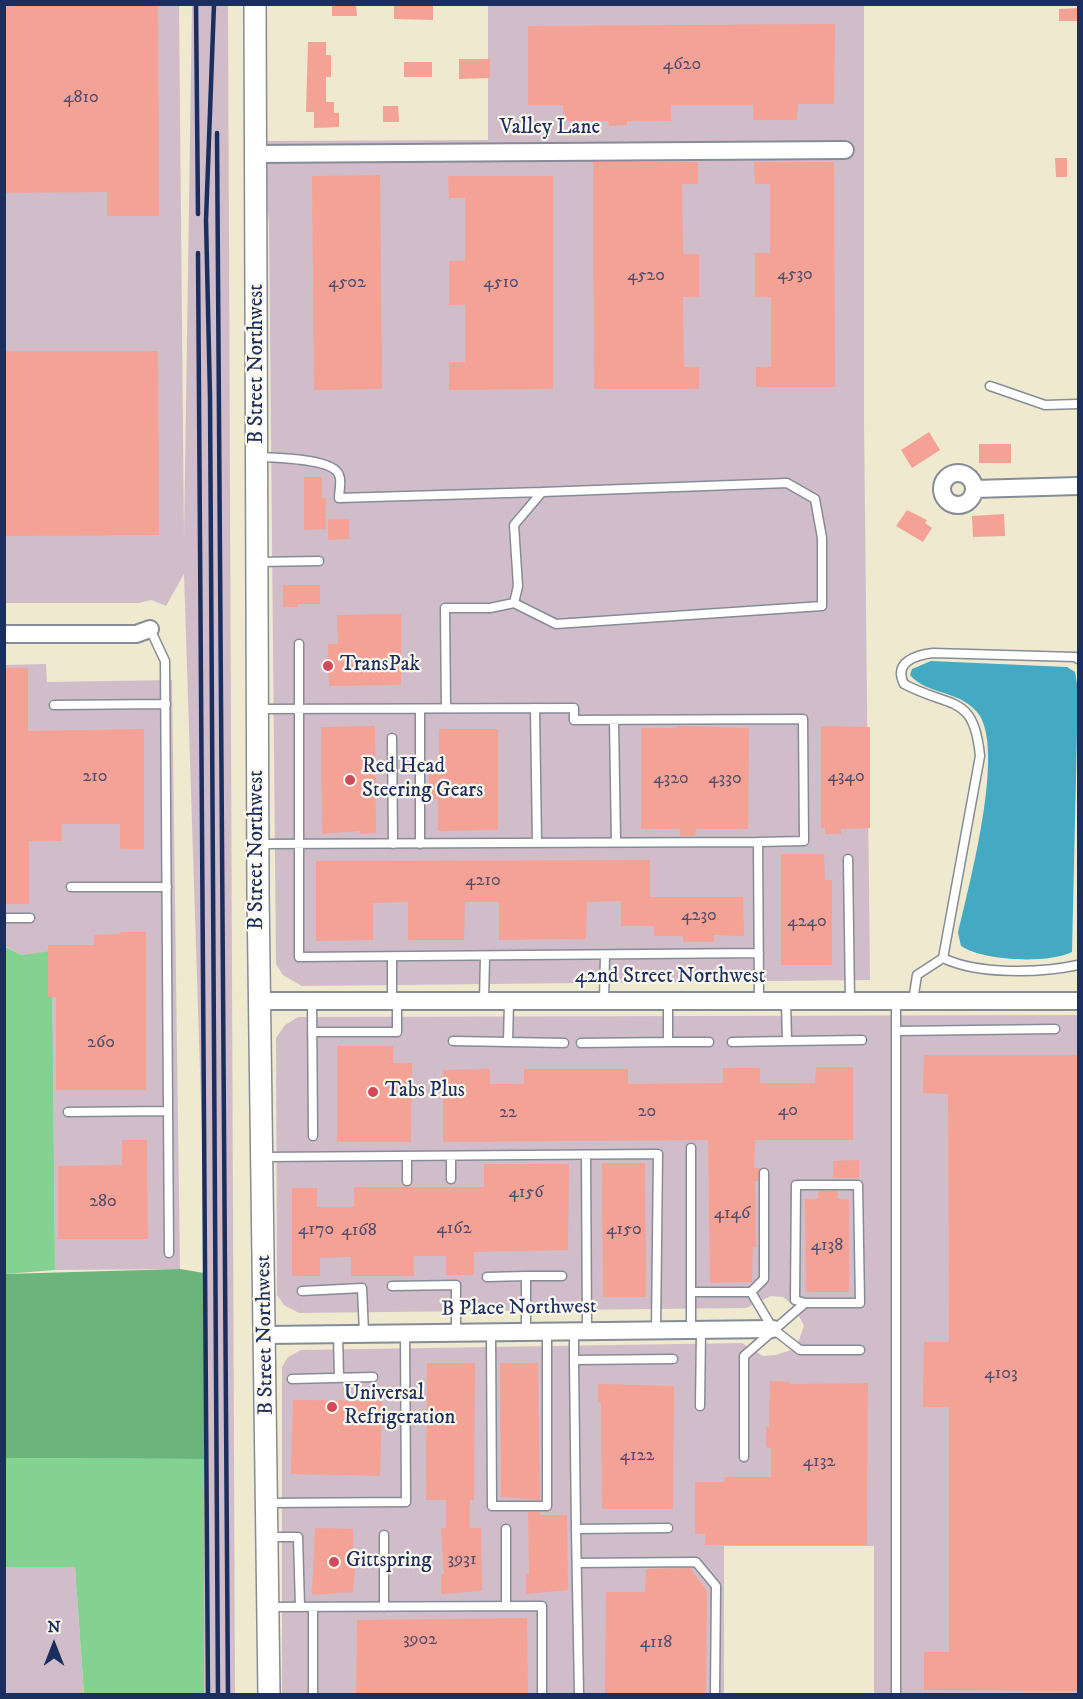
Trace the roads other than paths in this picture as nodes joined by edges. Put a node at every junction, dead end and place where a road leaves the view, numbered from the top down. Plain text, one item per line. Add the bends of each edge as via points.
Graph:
1 (255, 4) edge
2 (845, 150) dead end
3 (255, 154) junction
4 (990, 386) dead end
5 (1078, 404) edge
6 (258, 457) junction
7 (1078, 486) edge
8 (974, 489) dead end
9 (542, 492) junction
10 (320, 561) dead end
11 (258, 562) junction
12 (513, 603) junction
13 (150, 629) joint
14 (4, 634) edge
15 (299, 644) dead end
16 (1078, 659) edge
17 (165, 704) junction
18 (54, 705) dead end
19 (446, 708) junction
20 (535, 708) junction
21 (258, 709) junction
22 (300, 709) junction
23 (420, 709) junction
24 (614, 720) junction
25 (392, 738) dead end
26 (616, 842) junction
27 (758, 842) junction
28 (537, 843) junction
29 (258, 844) junction
30 (300, 844) junction
31 (393, 844) junction
32 (420, 844) junction
33 (848, 860) dead end
34 (71, 887) dead end
35 (167, 887) junction
36 (4, 918) edge
37 (30, 918) dead end
38 (759, 953) junction
39 (605, 955) junction
40 (392, 957) junction
41 (485, 957) junction
42 (944, 958) junction
43 (1078, 965) edge
44 (261, 1001) junction
45 (312, 1001) junction
46 (394, 1001) junction
47 (484, 1001) junction
48 (509, 1001) junction
49 (604, 1001) junction
50 (668, 1001) junction
51 (759, 1001) junction
52 (786, 1001) junction
53 (850, 1001) junction
54 (904, 1001) junction
55 (1078, 1001) edge
56 (1055, 1029) dead end
57 (896, 1031) junction
58 (312, 1032) junction
59 (862, 1040) dead end
60 (453, 1041) dead end
61 (787, 1041) junction
62 (508, 1042) junction
63 (668, 1042) junction
64 (709, 1042) dead end
65 (732, 1042) dead end
66 (564, 1043) dead end
67 (581, 1043) dead end
68 (168, 1111) junction
69 (68, 1112) dead end
70 (313, 1136) dead end
71 (691, 1148) dead end
72 (586, 1155) junction
73 (407, 1156) junction
74 (452, 1156) junction
75 (263, 1157) junction
76 (764, 1173) dead end
77 (451, 1179) dead end
78 (407, 1181) dead end
79 (169, 1253) dead end
80 (526, 1276) junction
81 (562, 1276) dead end
82 (487, 1277) dead end
83 (392, 1286) dead end
84 (302, 1291) dead end
85 (691, 1292) junction
86 (752, 1292) junction
87 (805, 1303) junction
88 (773, 1329) junction
89 (656, 1330) junction
90 (696, 1330) junction
91 (547, 1331) junction
92 (581, 1331) junction
93 (456, 1332) junction
94 (491, 1332) junction
95 (526, 1332) junction
96 (405, 1333) junction
97 (338, 1334) junction
98 (364, 1334) junction
99 (266, 1335) junction
100 (860, 1350) dead end
101 (673, 1359) dead end
102 (574, 1360) junction
103 (373, 1377) dead end
104 (339, 1378) junction
105 (292, 1379) dead end
106 (700, 1406) dead end
107 (744, 1457) dead end
108 (268, 1503) junction
109 (506, 1528) dead end
110 (668, 1528) dead end
111 (576, 1529) junction
112 (384, 1535) dead end
113 (268, 1537) junction
114 (577, 1563) junction
115 (384, 1606) junction
116 (506, 1606) junction
117 (268, 1607) junction
118 (300, 1607) junction
119 (313, 1607) junction
120 (269, 1695) edge
121 (313, 1695) edge
122 (542, 1695) edge
123 (579, 1695) edge
124 (715, 1695) edge
125 (896, 1695) edge

1 - 3 street, B Street Northwest
2 - 3 street, Valley Lane
3 - 6 street, B Street Northwest
4 - 5 lane via 1045,405
6 - 9 lane via 313,461 336,469 340,476 339,498
6 - 11 street, B Street Northwest
7 - 8 street
9 - 12 lane via 514,525 518,586
9 - 12 lane via 787,483 815,500 822,538 822,606 556,624
10 - 11 lane
11 - 21 street, B Street Northwest
12 - 19 lane via 490,608 445,608
13 - 14 street via 136,634
13 - 17 lane via 165,661
15 - 22 lane
16 - 42 lane via 933,653 918,654 902,667 900,676 904,684 959,706 970,714 978,735 976,788
17 - 18 lane
17 - 35 lane
19 - 20 lane
19 - 23 lane
20 - 24 lane via 574,708 574,720
20 - 28 lane
21 - 22 lane
21 - 29 street, B Street Northwest
22 - 23 lane
22 - 30 lane
23 - 32 lane
24 - 26 lane
24 - 27 lane via 803,719 804,842
25 - 31 lane
26 - 27 lane
26 - 28 lane
27 - 38 lane
28 - 32 lane
29 - 30 lane
29 - 44 street, B Street Northwest
30 - 31 lane
30 - 40 lane via 299,957
31 - 32 lane
33 - 53 lane
34 - 35 lane
35 - 68 lane
36 - 37 lane
38 - 39 lane
38 - 51 lane
39 - 41 lane
39 - 49 lane
40 - 41 lane
40 - 46 lane
41 - 47 lane
42 - 43 lane via 985,969
42 - 54 lane via 917,975
44 - 45 street, 42nd Street Northwest
44 - 75 street, B Street Northwest
45 - 46 street, 42nd Street Northwest
45 - 58 lane
46 - 47 street, 42nd Street Northwest
46 - 58 lane via 397,1032
47 - 48 street, 42nd Street Northwest
48 - 49 street, 42nd Street Northwest
48 - 62 lane
49 - 50 street, 42nd Street Northwest
50 - 51 street, 42nd Street Northwest
50 - 63 lane
51 - 52 street, 42nd Street Northwest
52 - 53 street, 42nd Street Northwest
52 - 61 lane
53 - 54 street, 42nd Street Northwest
54 - 55 street, 42nd Street Northwest
54 - 57 lane
56 - 57 lane
57 - 125 lane
58 - 70 lane
59 - 61 lane
60 - 62 lane
61 - 65 lane
62 - 66 lane
63 - 64 lane
63 - 67 lane
68 - 69 lane
68 - 79 lane
71 - 85 lane
72 - 74 lane
72 - 89 lane via 658,1154
72 - 92 lane
73 - 74 lane
73 - 75 lane
73 - 78 lane
74 - 77 lane
75 - 99 street, B Street Northwest
76 - 86 lane via 764,1279
80 - 81 lane
80 - 82 lane
80 - 95 lane
83 - 93 lane via 456,1286
84 - 98 lane via 362,1288
85 - 86 lane
85 - 90 lane
86 - 88 lane
87 - 87 lane via 860,1303 858,1185 796,1185 795,1300
87 - 88 lane
88 - 90 street, B Place Northwest
88 - 100 lane via 800,1350
88 - 107 lane via 744,1356
89 - 90 street, B Place Northwest
89 - 92 street, B Place Northwest
90 - 106 lane
91 - 92 street, B Place Northwest
91 - 94 lane via 547,1506 492,1506
91 - 95 street, B Place Northwest
92 - 102 lane
93 - 94 street, B Place Northwest
93 - 96 street, B Place Northwest
94 - 95 street, B Place Northwest
96 - 98 street, B Place Northwest
96 - 108 lane via 406,1502
97 - 98 street, B Place Northwest
97 - 99 street, B Place Northwest
97 - 104 lane
99 - 108 street, B Street Northwest
101 - 102 lane
102 - 111 lane
103 - 104 lane
104 - 105 lane
108 - 113 street, B Street Northwest
109 - 116 lane
110 - 111 lane
111 - 114 lane
112 - 115 lane
113 - 117 street, B Street Northwest
113 - 118 lane via 298,1537
114 - 123 lane
114 - 124 lane via 696,1562 716,1586
115 - 116 lane
115 - 119 lane
116 - 122 lane via 542,1606
117 - 118 lane
117 - 120 street, B Street Northwest
118 - 119 lane
119 - 121 lane

